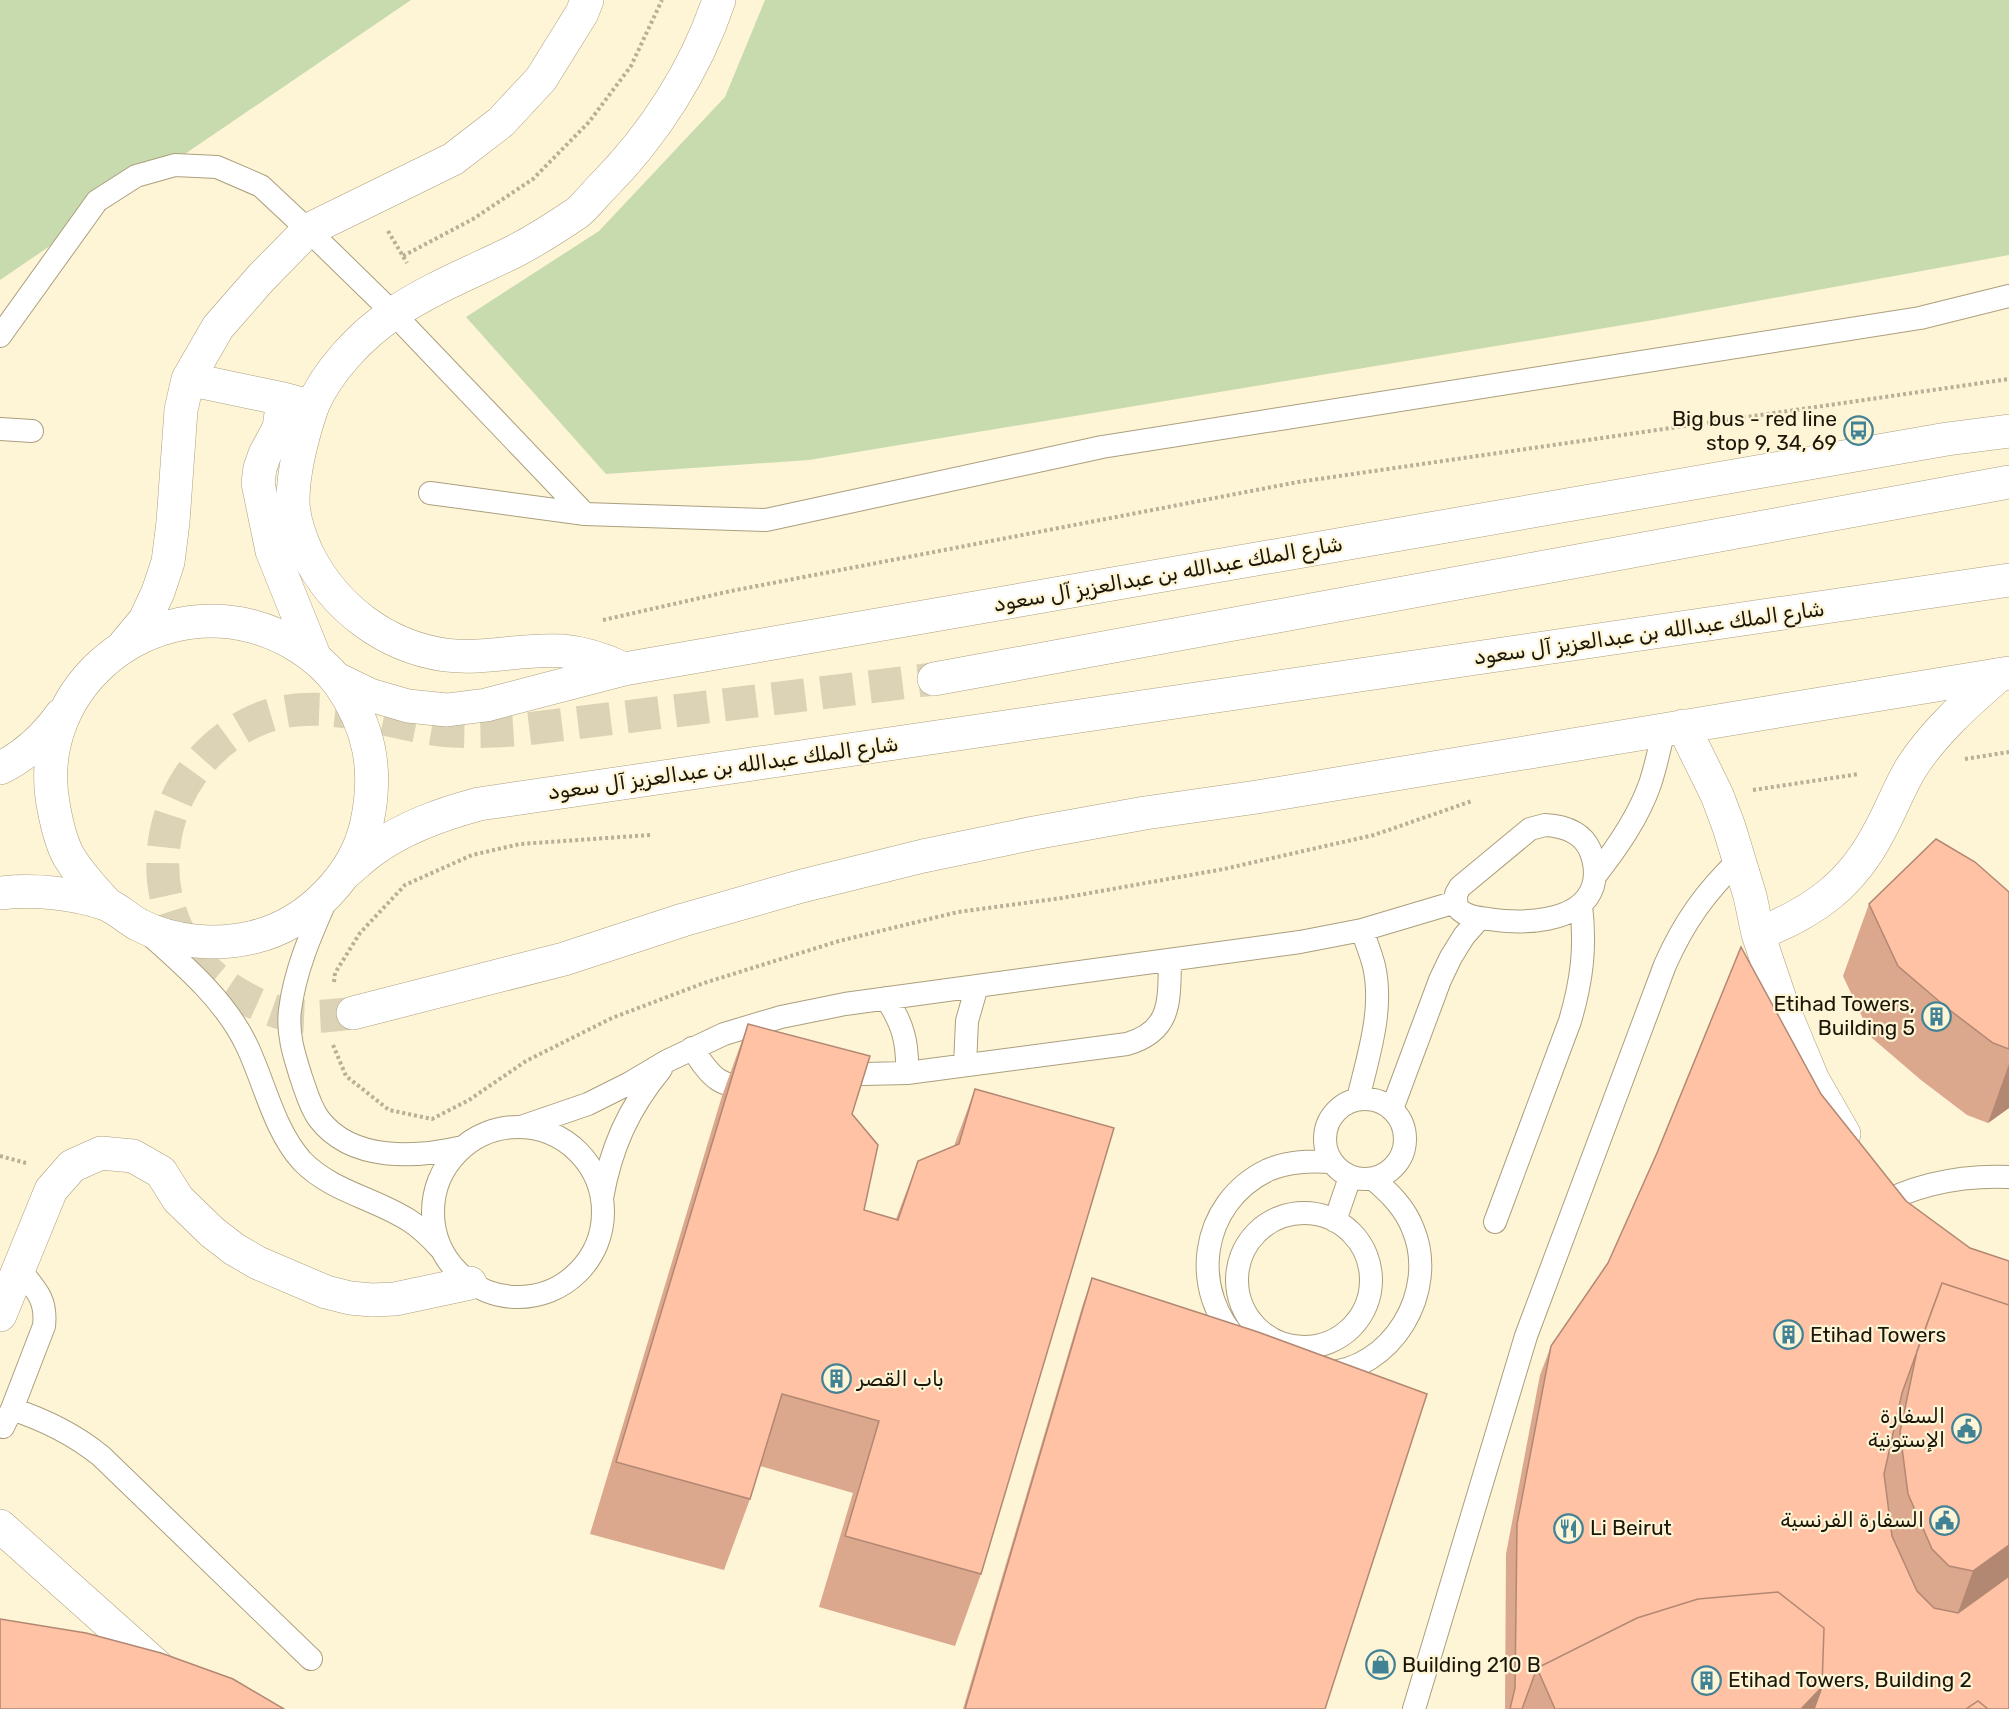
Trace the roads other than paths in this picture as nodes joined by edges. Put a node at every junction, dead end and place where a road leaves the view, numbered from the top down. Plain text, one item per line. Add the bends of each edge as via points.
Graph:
1 (587, 0) edge
2 (719, 0) edge
3 (308, 230) junction
4 (2009, 296) edge
5 (393, 313) junction
6 (0, 336) edge
7 (188, 379) junction
8 (298, 403) junction
9 (0, 429) edge
10 (32, 431) dead end
11 (2009, 431) edge
12 (2009, 482) edge
13 (430, 493) dead end
14 (585, 514) junction
15 (2009, 580) edge
16 (125, 644) junction
17 (325, 668) junction
18 (624, 669) junction
19 (2004, 674) edge
20 (934, 679) tunnel mouth
21 (69, 704) junction
22 (1674, 728) junction
23 (0, 768) edge
24 (1740, 859) junction
25 (1596, 876) junction
26 (337, 882) junction
27 (0, 893) edge
28 (1456, 902) junction
29 (108, 905) junction
30 (1581, 905) junction
31 (1480, 918) junction
32 (141, 926) junction
33 (1362, 930) junction
34 (1758, 934) junction
35 (1170, 960) junction
36 (977, 986) junction
37 (886, 998) junction
38 (353, 1013) tunnel mouth
39 (692, 1048) junction
40 (667, 1061) junction
41 (814, 1065) edge
42 (965, 1065) junction
43 (777, 1066) edge
44 (907, 1073) junction
45 (1358, 1099) junction
46 (1392, 1109) junction
47 (521, 1127) junction
48 (463, 1146) junction
49 (1331, 1162) junction
50 (1874, 1175) junction
51 (1350, 1177) junction
52 (2009, 1177) edge
53 (1374, 1179) junction
54 (602, 1199) junction
55 (1852, 1220) edge
56 (1335, 1221) junction
57 (1917, 1221) edge
58 (1495, 1222) dead end
59 (441, 1249) junction
60 (20, 1270) junction
61 (471, 1283) junction
62 (0, 1315) edge
63 (1256, 1356) edge
64 (1305, 1373) edge
65 (0, 1526) edge
66 (311, 1659) dead end
67 (205, 1709) edge
68 (1414, 1709) edge

1 - 3 street via 541,79 501,122 453,159
2 - 5 street via 710,28 672,99 626,163 578,212 518,249
3 - 5 lane
3 - 6 lane via 261,186 217,167 176,165 136,176 97,201
3 - 7 street via 218,327
4 - 14 lane via 1909,320 1102,447 766,520
5 - 8 street via 338,364 317,394
5 - 14 lane
7 - 8 street
7 - 16 street via 181,410 168,562 145,620
8 - 17 street via 265,454 258,483 272,550
8 - 18 street via 292,503 296,525 315,569 343,605 361,620 400,642 444,655 562,651 605,660
9 - 10 lane
11 - 18 street, شارع الملك عبدالله بن عبدالعزيز آل سعود
12 - 20 street
13 - 14 lane
15 - 26 street, شارع الملك عبدالله بن عبدالعزيز آل سعود via 479,804 442,814 407,830 374,849
16 - 17 street via 179,624 236,622 291,641
16 - 21 street via 84,681
17 - 18 street, شارع الملك عبدالله بن عبدالعزيز آل سعود via 370,695 408,706 447,710 486,705
17 - 26 street via 350,699 362,723 373,774 366,827 357,851
19 - 22 street
19 - 34 street via 1944,726 1911,768 1880,831 1842,884 1789,922
21 - 23 street via 38,741
21 - 29 street via 57,733 51,764 57,826 69,856
22 - 24 street via 1717,795
22 - 25 lane via 1635,817
22 - 38 street via 1145,813 923,856 683,920 564,959
24 - 34 street
24 - 68 lane via 1695,908 1665,965 1526,1336
25 - 28 lane via 1588,845 1562,826 1545,825 1530,829 1466,882 1456,894
25 - 30 lane
26 - 32 street, شارع الملك عبدالله بن عبدالعزيز آل سعود via 284,926 256,936 198,942
26 - 48 lane via 304,948 290,1011 293,1054 309,1101 329,1130 360,1147 411,1155
27 - 29 street via 43,892
28 - 31 lane via 1465,913
28 - 33 lane
29 - 32 street, شارع الملك عبدالله بن عبدالعزيز آل سعود
30 - 31 lane via 1544,919
30 - 58 lane via 1583,964 1578,993
31 - 46 lane via 1455,950 1440,980
32 - 59 lane via 202,984 225,1012 246,1043 287,1140 302,1161 341,1189 409,1220
33 - 35 lane
33 - 45 lane via 1374,967 1377,1005
34 - 50 street via 1813,1080
35 - 36 lane
35 - 42 lane via 1165,1016 1143,1040
36 - 37 lane
36 - 42 lane via 967,1021
37 - 39 lane via 781,1017
37 - 44 lane via 905,1035
39 - 40 lane
39 - 43 lane via 713,1079 724,1084 743,1082
40 - 47 lane via 588,1104
40 - 54 lane via 625,1124 614,1148
41 - 44 lane via 840,1072
42 - 44 lane
45 - 46 lane via 1382,1102
45 - 49 lane via 1331,1116 1325,1131 1325,1147
46 - 53 lane via 1402,1123 1405,1140 1401,1158
47 - 48 lane via 490,1132
47 - 54 lane via 540,1130 574,1148 597,1180
48 - 59 lane via 436,1186 433,1218
49 - 51 lane
49 - 63 lane via 1309,1161 1268,1171 1234,1196 1212,1233 1207,1276 1211,1296 1232,1335
50 - 52 lane via 1936,1182
50 - 55 lane
50 - 57 street
51 - 53 lane
51 - 56 lane
53 - 64 lane via 1404,1210 1413,1229 1421,1271 1418,1293 1399,1331 1385,1347 1348,1369
54 - 61 lane via 599,1237 591,1256 564,1284 546,1292 507,1297
56 - 56 lane via 1317,1214 1280,1217 1263,1226 1240,1256 1238,1294 1245,1312 1272,1339 1309,1347 1345,1333 1358,1320 1371,1284 1369,1265 1363,1247
59 - 61 lane
60 - 61 street via 51,1190 72,1166 101,1153 134,1156 161,1172 189,1211 234,1249 326,1292 350,1298 395,1299
60 - 62 street
60 - 66 lane via 37,1290 45,1314 44,1326 8,1418 37,1417 81,1440
65 - 67 street

